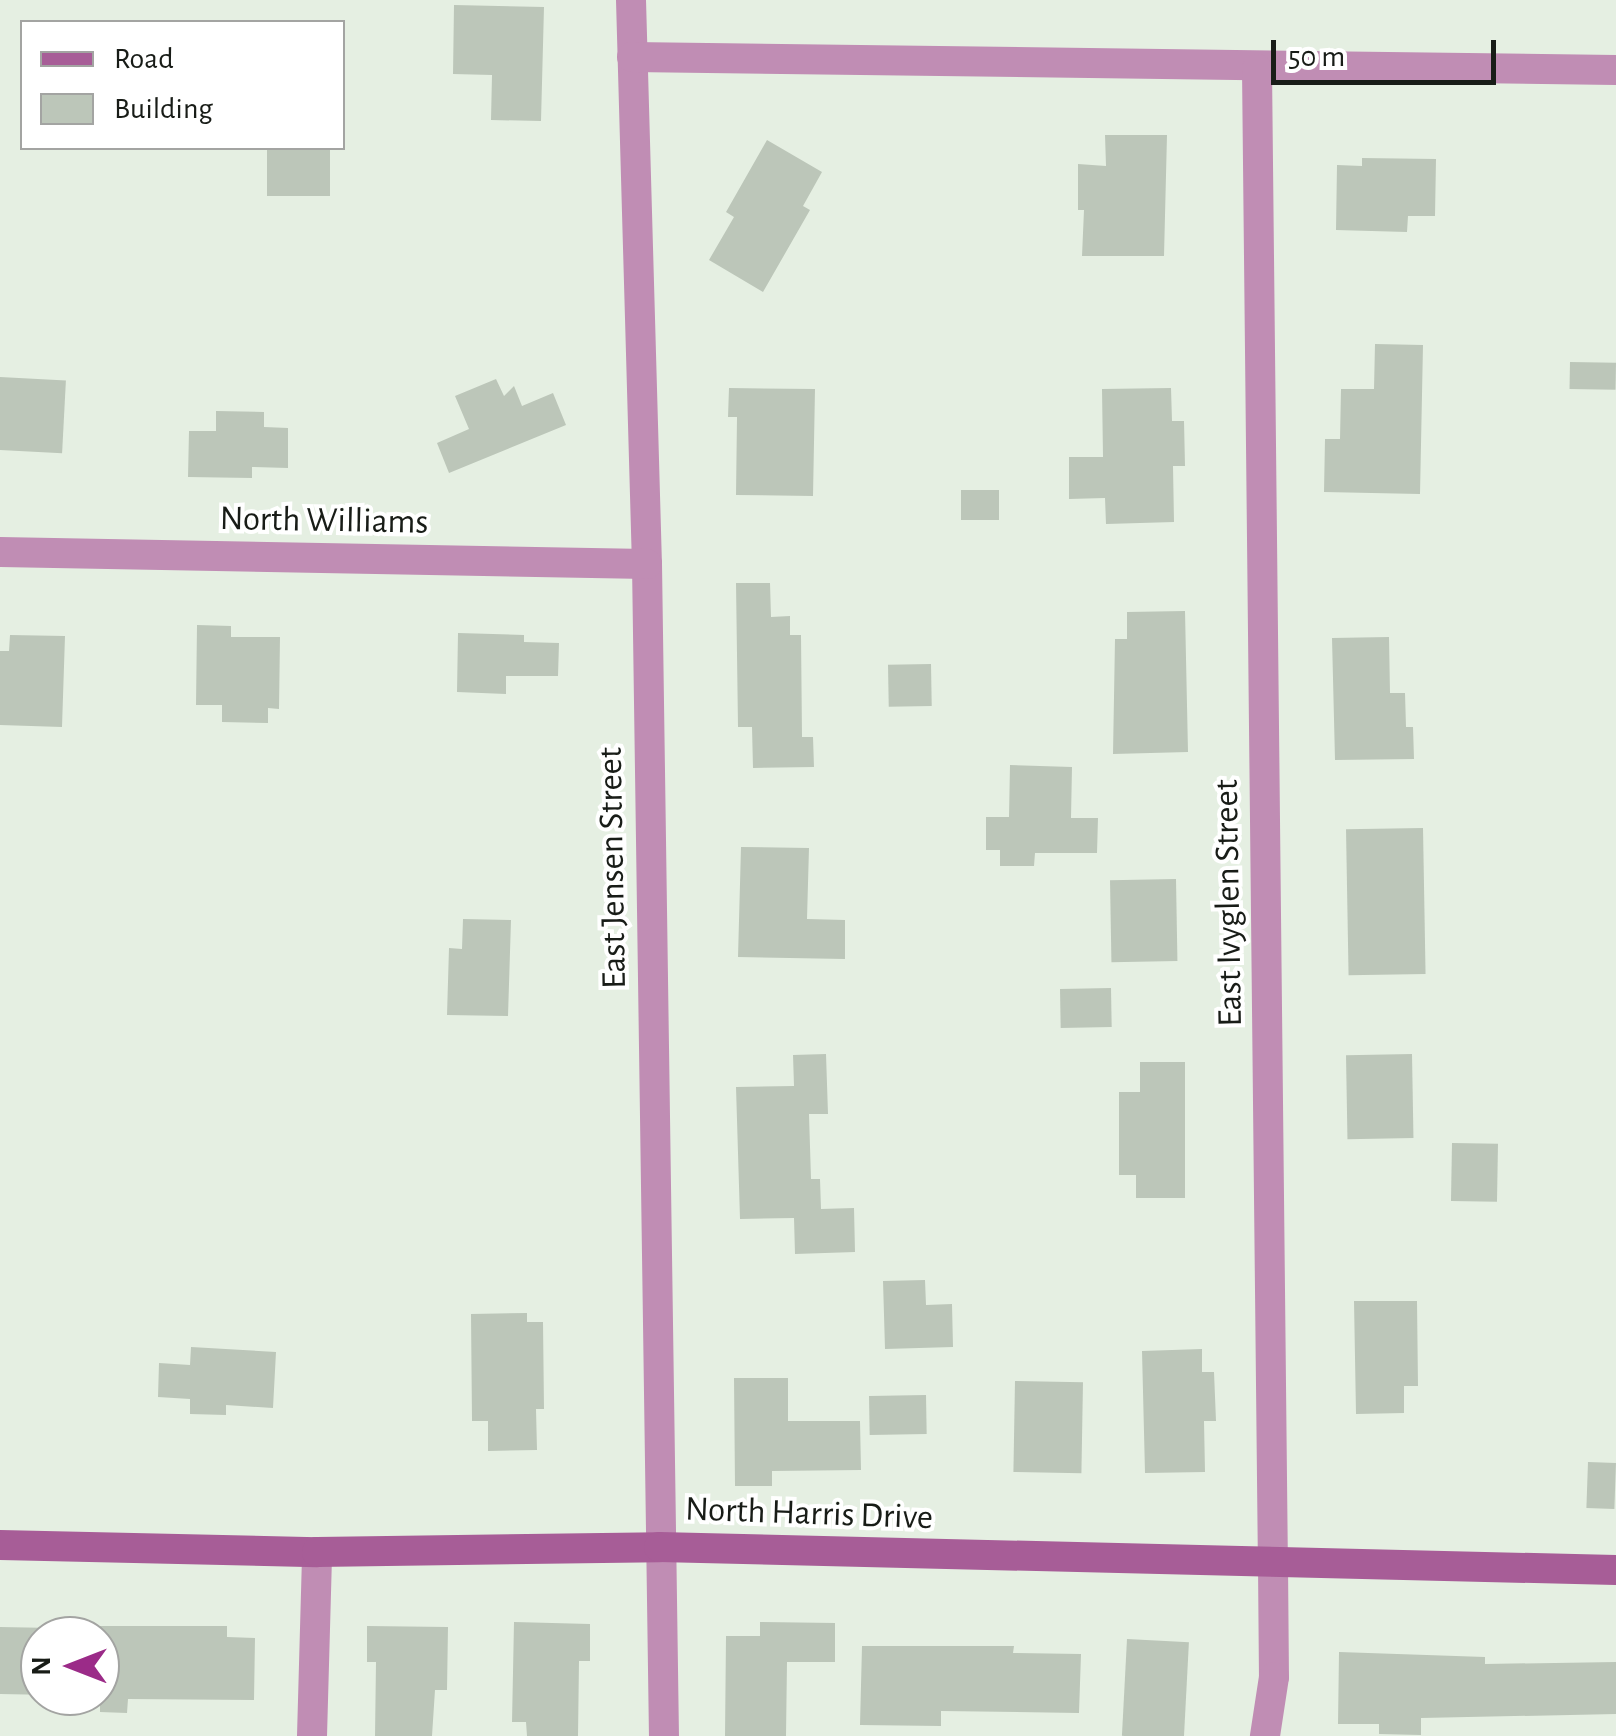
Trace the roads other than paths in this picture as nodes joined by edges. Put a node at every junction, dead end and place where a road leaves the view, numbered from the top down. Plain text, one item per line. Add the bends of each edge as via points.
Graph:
1 (631, 0) edge
2 (632, 57) junction
3 (1257, 68) junction
4 (1616, 70) edge
5 (0, 552) edge
6 (647, 564) junction
7 (0, 1544) edge
8 (659, 1547) junction
9 (317, 1552) junction
10 (1274, 1564) junction
11 (1616, 1570) edge
12 (312, 1736) edge
13 (664, 1736) edge
14 (1266, 1736) edge

1 - 2 street, East Jensen Street
2 - 3 street
2 - 6 street, East Jensen Street
3 - 4 street
3 - 10 street, East Ivyglen Street
5 - 6 street, North Williams
6 - 8 street, East Jensen Street
7 - 9 street, North Harris Drive
8 - 9 street, North Harris Drive
8 - 10 street, North Harris Drive
8 - 13 street, East Jensen Street
9 - 12 street
10 - 11 street, North Harris Drive
10 - 14 street, East Ivyglen Street via 1274,1677

